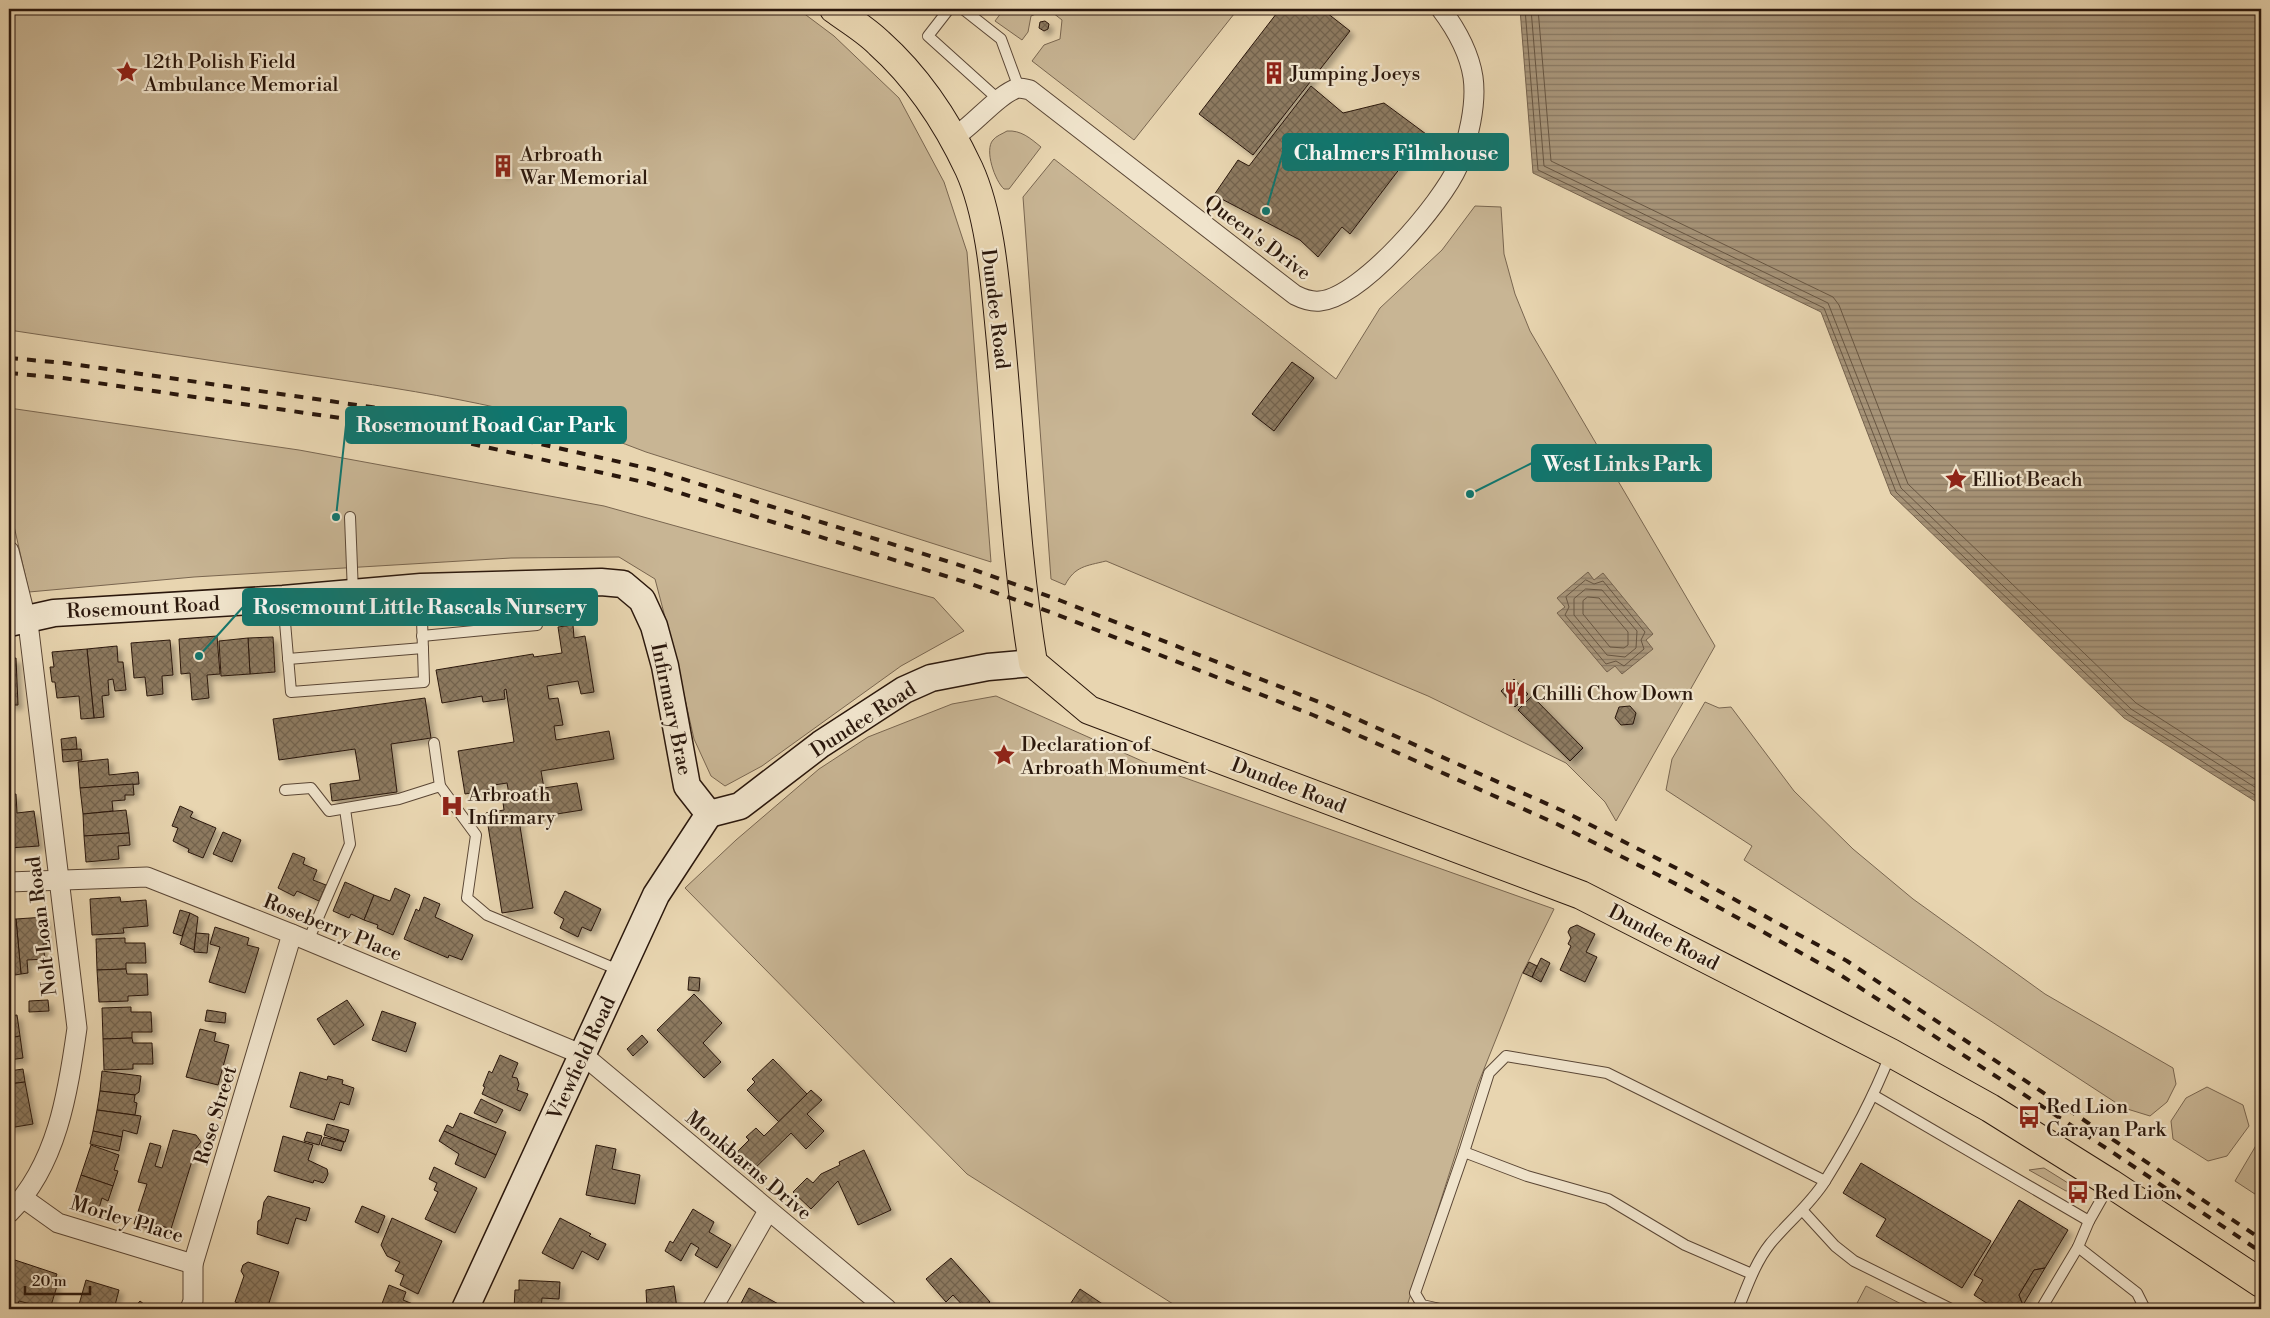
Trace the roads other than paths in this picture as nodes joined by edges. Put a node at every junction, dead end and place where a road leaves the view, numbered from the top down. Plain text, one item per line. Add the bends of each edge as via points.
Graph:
1 (834, 9) edge
2 (949, 9) edge
3 (963, 9) edge
4 (1441, 9) edge
5 (1019, 88) junction
6 (999, 100) junction
7 (953, 138) junction
8 (350, 517) dead end
9 (9, 551) edge
10 (421, 587) junction
11 (353, 593) junction
12 (283, 599) junction
13 (642, 600) joint
14 (18, 620) edge
15 (537, 625) dead end
16 (422, 636) junction
17 (423, 648) junction
18 (288, 659) junction
19 (1033, 663) junction
20 (434, 744) dead end
21 (440, 786) junction
22 (285, 790) dead end
23 (345, 809) junction
24 (709, 814) junction
25 (58, 880) junction
26 (9, 882) edge
27 (300, 938) junction
28 (622, 971) junction
29 (1891, 1053) junction
30 (583, 1055) junction
31 (1873, 1095) junction
32 (1464, 1152) junction
33 (1825, 1181) junction
34 (2110, 1183) junction
35 (23, 1198) junction
36 (768, 1211) junction
37 (1803, 1211) junction
38 (9, 1213) edge
39 (2089, 1221) junction
40 (2078, 1247) junction
41 (194, 1264) junction
42 (1752, 1274) junction
43 (2261, 1283) edge
44 (190, 1309) edge
45 (465, 1309) edge
46 (712, 1309) edge
47 (887, 1309) edge
48 (1440, 1309) edge
49 (1738, 1309) edge
50 (1951, 1309) edge
51 (2041, 1309) edge
52 (2145, 1309) edge

1 - 7 main road, Dundee Road via 879,42 911,76
2 - 6 lane via 928,36
3 - 5 lane via 1001,39
4 - 5 street, Queen's Drive via 1467,52 1473,78 1468,135 1457,166 1416,228 1380,264 1348,290 1320,301 1295,295 1055,107 1030,90
5 - 6 street
6 - 7 street
7 - 19 main road, Dundee Road via 981,206 993,268 1020,570
8 - 11 lane
9 - 14 street, Nolt Loan Road
10 - 11 main road, Rosemount Road
10 - 13 main road, Rosemount Road via 600,582 624,584
10 - 16 lane
11 - 12 main road, Rosemount Road
12 - 14 main road, Rosemount Road via 54,613
12 - 18 lane
13 - 24 main road, Infirmary Brae via 654,626 665,666 687,786
14 - 25 street, Nolt Loan Road
15 - 16 lane
16 - 17 lane
17 - 18 lane
17 - 18 lane via 424,682 291,692
19 - 24 main road, Dundee Road via 988,667 931,678 904,690 821,744 740,806
19 - 29 main road, Dundee Road via 1089,710 1581,895
20 - 21 lane
21 - 23 lane via 399,799
21 - 28 lane via 476,835 467,898 487,915
22 - 23 lane via 311,788 329,811
23 - 27 lane via 350,844
24 - 28 main road, Viewfield Road via 656,895
25 - 26 street, Roseberry Place
25 - 27 street, Roseberry Place via 147,877
25 - 35 street, Nolt Loan Road via 77,1028 69,1087 55,1139
27 - 30 street, Roseberry Place
27 - 41 street, Rose Street
28 - 30 main road, Viewfield Road
29 - 31 lane
29 - 34 main road, Dundee Road via 1990,1108
30 - 36 street, Monkbarns Drive
30 - 45 main road, Viewfield Road
31 - 33 lane
31 - 39 lane
32 - 33 lane via 1489,1073 1506,1056 1607,1072
32 - 42 lane via 1527,1176 1608,1199 1685,1245
32 - 48 lane via 1415,1293 1422,1305
33 - 37 lane
34 - 39 lane
34 - 43 main road, Dundee Road
35 - 38 street, Nolt Loan Road
35 - 41 street, Morley Place via 58,1223
36 - 46 street
36 - 47 street, Monkbarns Drive
37 - 42 lane via 1770,1245
37 - 50 lane via 1835,1246 1854,1261
39 - 40 lane
40 - 51 lane
40 - 52 lane via 2137,1293
41 - 44 street, Rose Street
42 - 49 lane

